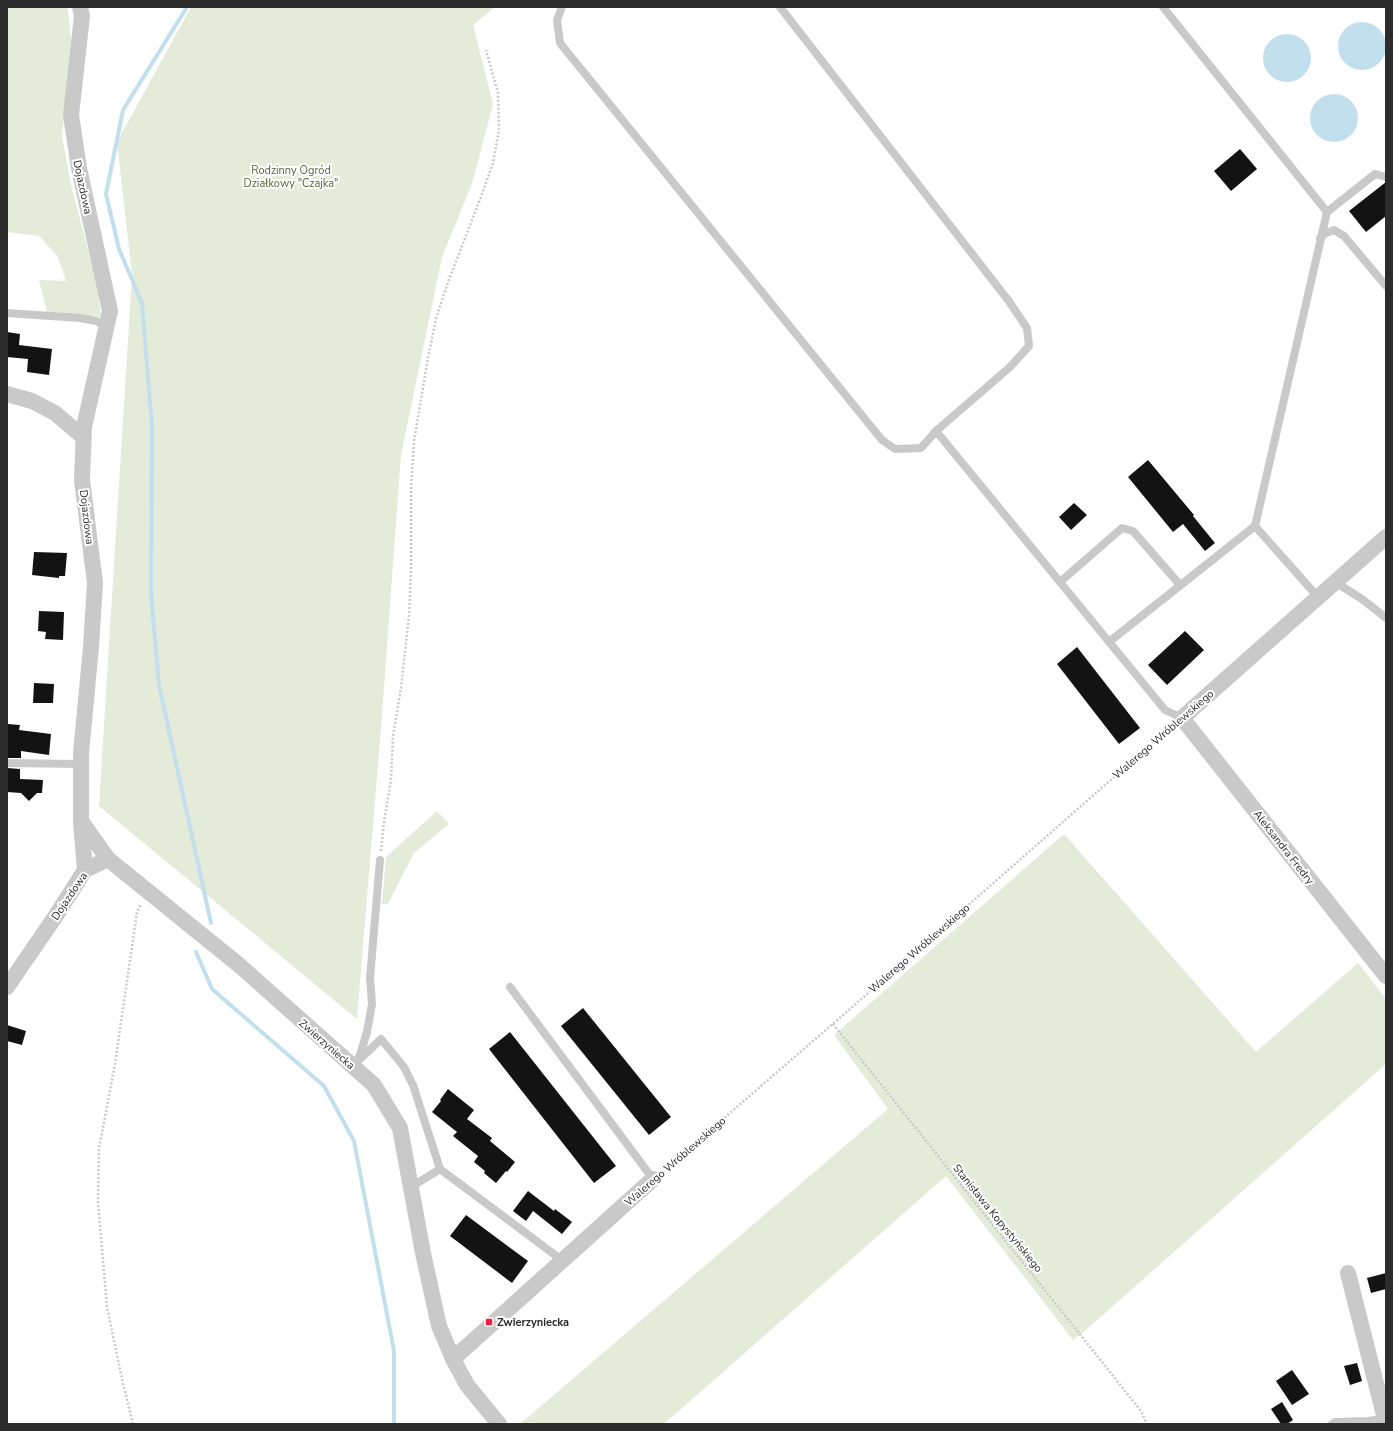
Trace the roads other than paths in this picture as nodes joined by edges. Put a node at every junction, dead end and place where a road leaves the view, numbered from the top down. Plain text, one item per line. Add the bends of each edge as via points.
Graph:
1 (80, 7) edge
2 (562, 7) edge
3 (780, 7) edge
4 (1163, 7) edge
5 (1386, 177) edge
6 (1327, 212) junction
7 (1320, 238) junction
8 (1386, 286) edge
9 (7, 313) edge
10 (107, 326) junction
11 (7, 394) edge
12 (936, 431) junction
13 (84, 437) junction
14 (1255, 526) junction
15 (1386, 537) edge
16 (1060, 582) junction
17 (1335, 582) junction
18 (1180, 586) junction
19 (1318, 597) junction
20 (1386, 618) edge
21 (1109, 642) junction
22 (1182, 718) junction
23 (7, 763) edge
24 (81, 764) junction
25 (81, 821) junction
26 (108, 860) junction
27 (380, 860) road end
28 (85, 870) junction
29 (1386, 976) edge
30 (7, 987) edge
31 (510, 987) dead end
32 (353, 1066) junction
33 (440, 1168) junction
34 (653, 1180) joint
35 (411, 1187) junction
36 (563, 1261) junction
37 (1348, 1273) dead end
38 (453, 1359) junction
39 (1386, 1421) edge
40 (498, 1424) edge
41 (1332, 1424) edge

1 - 10 street, Dojazdowa via 82,16 71,115 79,168 110,312
2 - 12 lane via 557,20 560,43 882,440 895,449 920,448
3 - 12 lane via 1008,300 1027,328 1028,346 1010,367
4 - 6 lane
5 - 6 lane via 1375,174
6 - 7 lane
7 - 8 lane via 1334,230 1344,236
7 - 14 lane
9 - 10 lane via 80,318
10 - 13 street, Dojazdowa via 84,427
11 - 13 street via 55,413
12 - 16 lane
13 - 24 street, Dojazdowa via 82,480 95,583
14 - 18 lane
14 - 19 lane
15 - 17 street, Walerego Wróblewskiego
16 - 18 lane via 1122,528 1133,530
16 - 21 lane
17 - 19 street, Walerego Wróblewskiego
17 - 20 lane
18 - 21 lane
19 - 22 street, Walerego Wróblewskiego
21 - 22 lane via 1165,710
22 - 29 street, Aleksandra Fredry
23 - 24 lane
24 - 25 street, Dojazdowa
25 - 26 street
25 - 28 street, Dojazdowa
26 - 28 street, Dojazdowa
26 - 32 street, Zwierzyniecka via 239,965
27 - 32 lane via 370,978 372,1004 360,1055
28 - 30 street, Dojazdowa
31 - 34 lane
32 - 33 lane via 381,1039 404,1067 413,1085
32 - 35 street, Zwierzyniecka via 374,1085 400,1128
33 - 35 lane
33 - 36 lane
34 - 36 street, Walerego Wróblewskiego
35 - 38 street, Zwierzyniecka via 439,1326
36 - 38 street, Walerego Wróblewskiego
37 - 39 street
38 - 40 street, Zwierzyniecka via 467,1385
39 - 41 lane

